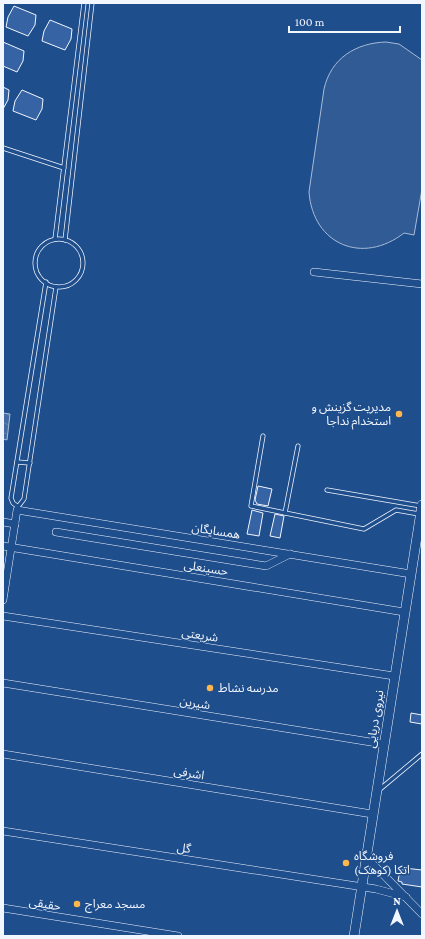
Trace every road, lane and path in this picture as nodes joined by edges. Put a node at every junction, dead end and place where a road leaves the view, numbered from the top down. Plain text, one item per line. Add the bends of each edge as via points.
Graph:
1 (84, 3) edge
2 (92, 3) edge
3 (3, 148) edge
4 (64, 168) junction
5 (55, 239) junction
6 (65, 240) junction
7 (314, 272) dead end
8 (46, 282) junction
9 (422, 284) edge
10 (56, 286) junction
11 (264, 436) dead end
12 (298, 446) dead end
13 (17, 462) junction
14 (30, 463) junction
15 (327, 490) dead end
16 (17, 508) junction
17 (421, 509) edge
18 (285, 513) junction
19 (3, 522) edge
20 (15, 524) junction
21 (56, 532) dead end
22 (3, 546) edge
23 (12, 547) junction
24 (290, 554) junction
25 (410, 574) junction
26 (3, 600) edge
27 (404, 612) junction
28 (3, 616) edge
29 (394, 676) junction
30 (3, 683) edge
31 (384, 744) junction
32 (3, 754) edge
33 (422, 754) edge
34 (376, 794) junction
35 (372, 814) junction
36 (3, 831) edge
37 (366, 857) junction
38 (361, 887) junction
39 (406, 897) junction
40 (3, 908) edge
41 (422, 914) edge
42 (178, 936) edge
43 (354, 936) edge

1 - 4 lane
2 - 6 lane
3 - 4 lane
4 - 5 lane
5 - 6 lane
5 - 8 lane via 42,246 35,259 38,274
6 - 10 lane via 77,247 81,254 82,270 72,283
7 - 9 street
8 - 10 lane
8 - 13 lane
10 - 14 lane
11 - 18 lane via 250,506
12 - 18 lane
13 - 14 lane
13 - 16 lane via 11,498
14 - 16 lane via 24,499
15 - 17 lane
16 - 20 street
16 - 24 street, همسایگان
17 - 18 lane via 396,510 364,529
17 - 25 main road, نیروی دریایی
19 - 20 street
20 - 23 street
21 - 24 street via 266,566
22 - 23 street, حسینعلی
23 - 26 street
23 - 27 street, حسینعلی
24 - 25 street, همسایگان
25 - 27 main road, نیروی دریایی
27 - 29 main road, نیروی دریایی
28 - 29 street, شریعتی
29 - 31 main road, نیروی دریایی
30 - 31 street, شیرین
31 - 34 main road, نیروی دریایی
32 - 35 street, اشرفی
33 - 34 lane
34 - 35 main road, نیروی دریایی
35 - 37 main road, نیروی دریایی
36 - 38 street, گل
37 - 38 main road, نیروی دریایی
37 - 39 street
38 - 39 street, گل
38 - 43 main road, نیروی دریایی
39 - 41 street
40 - 42 street, حقیقی

